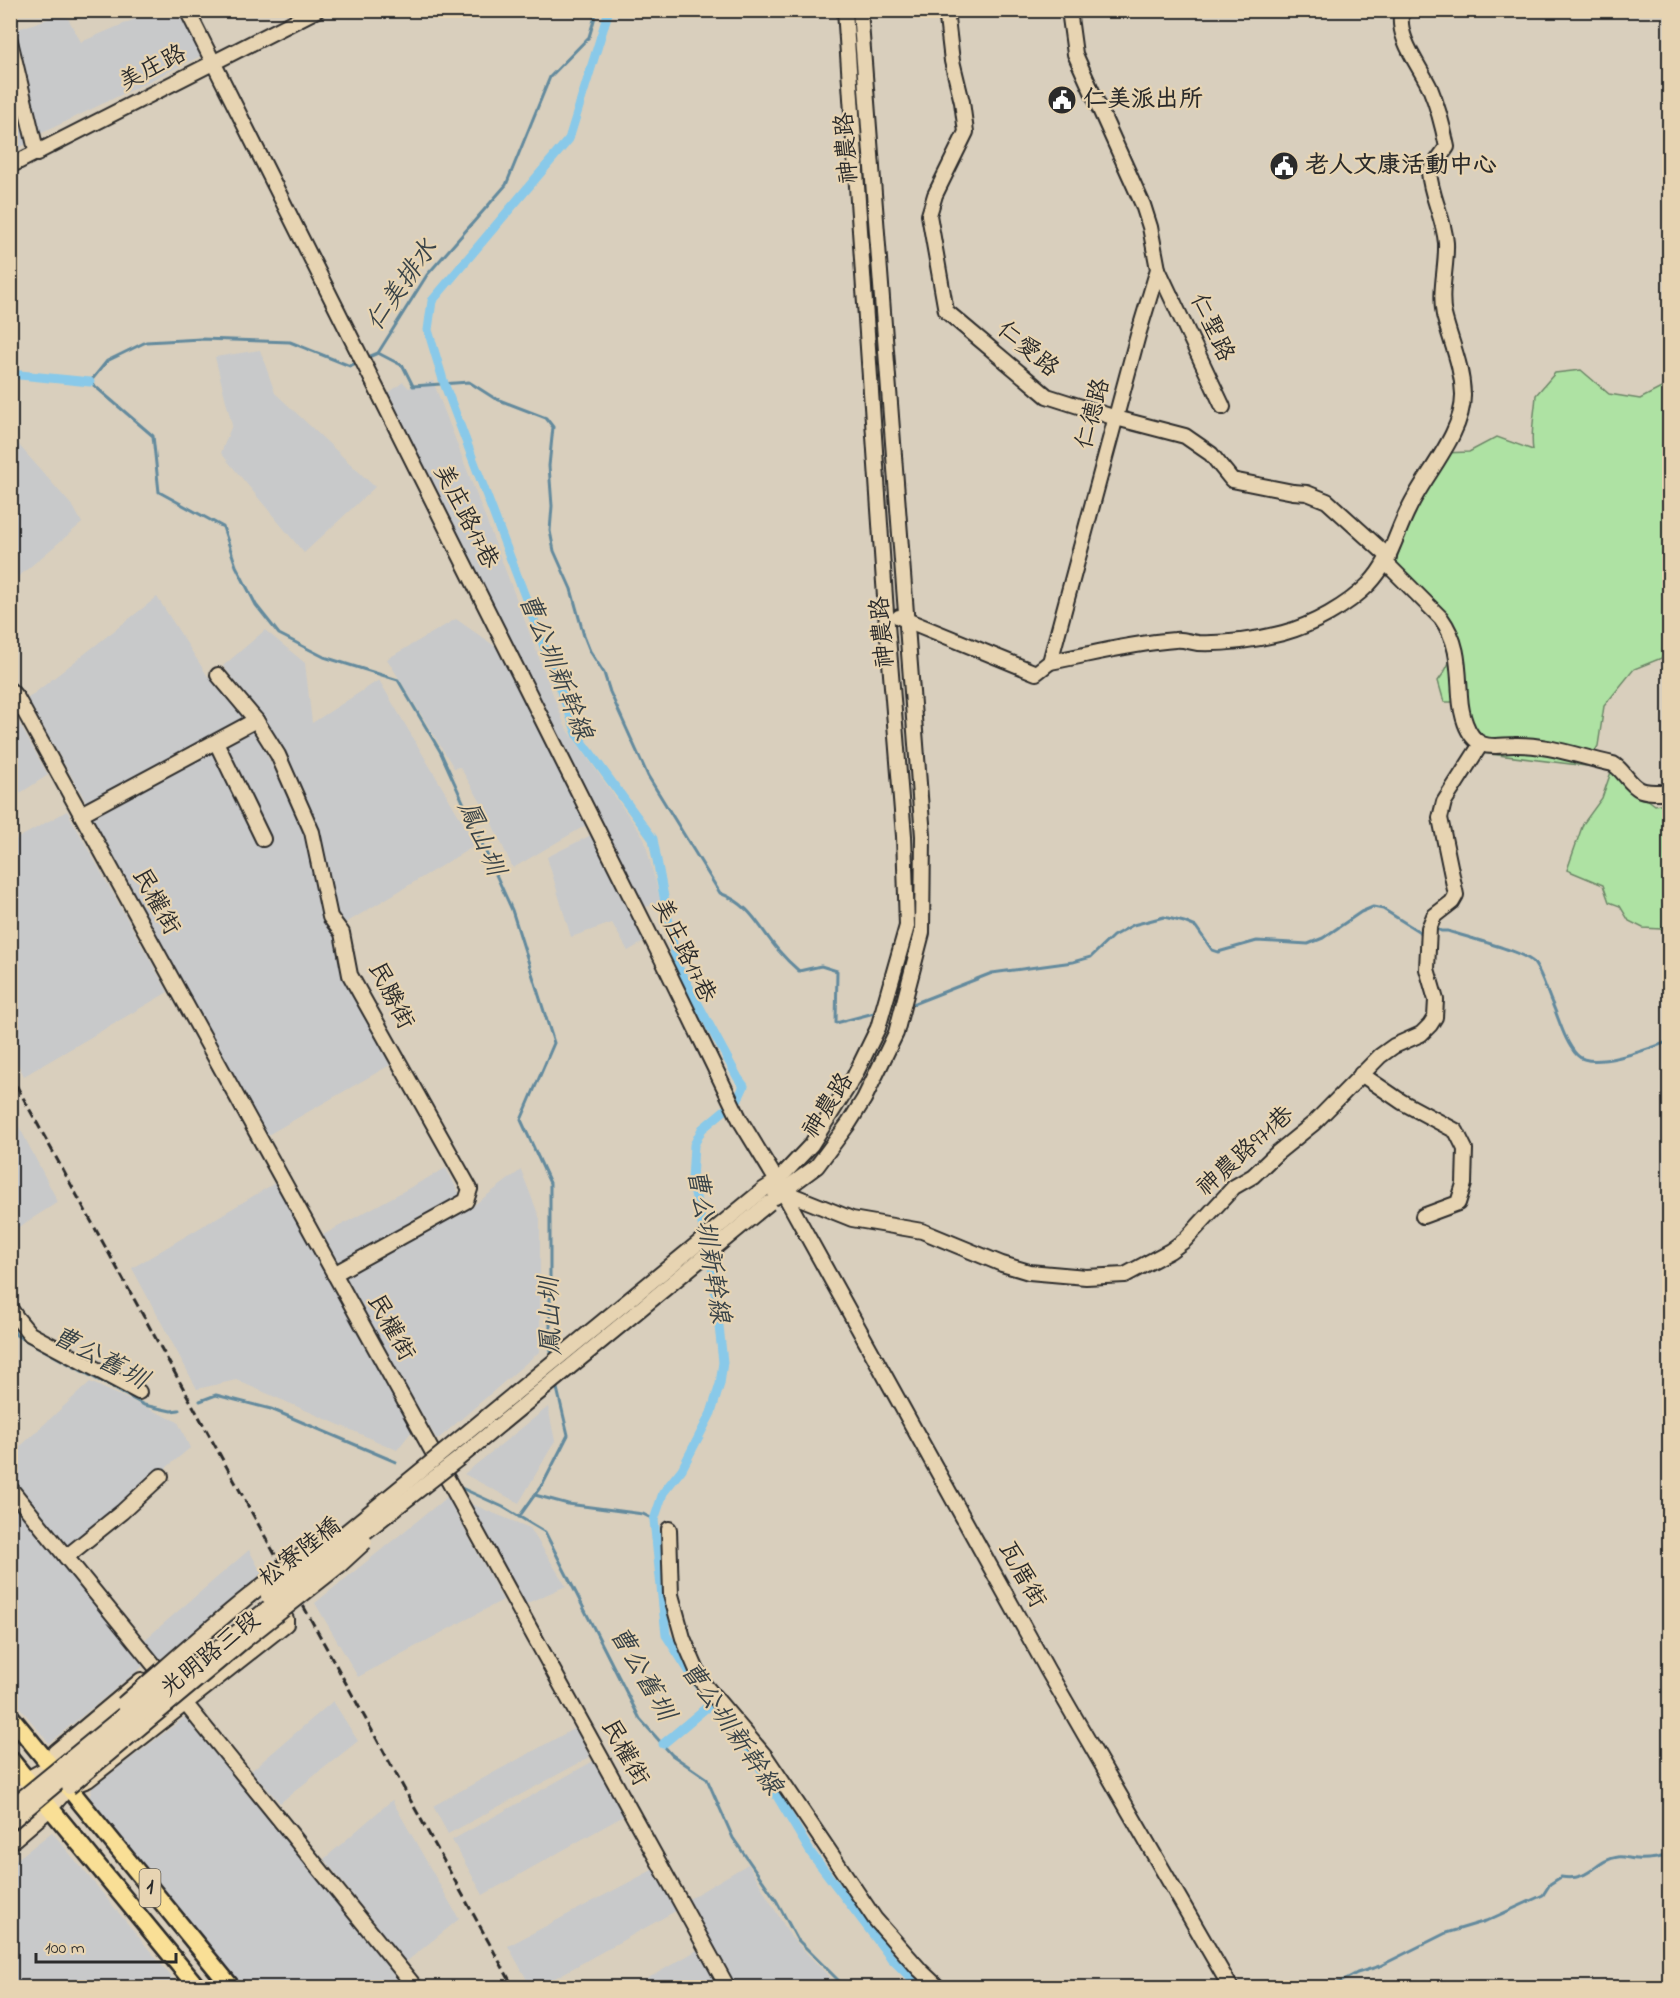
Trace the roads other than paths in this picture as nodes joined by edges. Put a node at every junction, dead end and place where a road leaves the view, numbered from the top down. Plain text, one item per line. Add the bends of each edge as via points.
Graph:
1 (187, 10) edge
2 (317, 10) edge
3 (845, 10) edge
4 (860, 10) edge
5 (946, 10) edge
6 (1069, 10) edge
7 (1402, 10) edge
8 (10, 41) edge
9 (212, 64) junction
10 (38, 154) junction
11 (10, 166) edge
12 (1158, 269) junction
13 (1223, 407) dead end
14 (1116, 418) junction
15 (1388, 560) junction
16 (886, 612) junction
17 (905, 620) junction
18 (1050, 662) junction
19 (218, 675) dead end
20 (10, 690) edge
21 (256, 720) junction
22 (216, 742) junction
23 (1481, 744) junction
24 (1670, 792) edge
25 (81, 814) junction
26 (263, 839) dead end
27 (1361, 1074) junction
28 (779, 1186) junction
29 (766, 1196) joint
30 (1423, 1216) dead end
31 (334, 1274) junction
32 (10, 1308) edge
33 (139, 1392) dead end
34 (453, 1454) junction
35 (161, 1476) dead end
36 (10, 1488) edge
37 (669, 1528) dead end
38 (66, 1557) junction
39 (156, 1667) junction
40 (186, 1704) junction
41 (10, 1716) edge
42 (10, 1759) edge
43 (51, 1766) junction
44 (27, 1779) junction
45 (69, 1788) junction
46 (10, 1793) edge
47 (10, 1808) edge
48 (51, 1808) junction
49 (10, 1824) edge
50 (10, 1844) edge
51 (227, 1986) edge
52 (198, 1988) edge
53 (416, 1988) edge
54 (728, 1988) edge
55 (939, 1988) edge
56 (1231, 1988) edge

1 - 9 street, 美庄路17巷
2 - 9 street, 美庄路
3 - 16 street, 神農路
4 - 17 street, 神農路
5 - 14 street, 仁愛路 via 966,132 929,214 946,310 1047,396
6 - 12 street, 仁德路 via 1075,54 1143,205
7 - 15 street via 1402,28 1415,63 1430,87 1447,147 1429,172 1444,224 1444,314 1458,357 1463,396 1459,418 1409,507
8 - 10 street
9 - 10 street, 美庄路
9 - 28 street, 美庄路17巷 via 740,1120
10 - 11 street, 美庄路
12 - 13 street, 仁聖路
12 - 14 street, 仁德路
14 - 15 street, 仁愛路 via 1185,436 1211,454 1232,480 1307,493 1327,501
14 - 18 street, 仁德路
15 - 18 street via 1368,585 1324,618 1286,632 1246,641 1167,640
15 - 23 street, 仁愛路 via 1442,618 1452,635 1460,666 1462,714
16 - 17 street
16 - 28 street, 神農路 via 904,836 907,926 878,1028 854,1077 811,1145
17 - 18 street via 1036,674
17 - 28 street, 神農路 via 923,836 922,933 896,1034 864,1099 817,1166
19 - 21 street, 民勝街
20 - 25 street, 民權街
21 - 22 street
21 - 31 street, 民勝街 via 278,755 312,832 330,917 342,933 350,975 470,1189 466,1201
22 - 25 street
22 - 26 street
23 - 24 street via 1537,746 1613,764 1642,791
23 - 27 street, 神農路971巷 via 1444,802 1440,818 1456,895 1434,916 1429,928 1427,969 1436,1000 1434,1017 1421,1034 1394,1046
25 - 31 street, 民權街
27 - 28 street, 神農路971巷 via 1314,1123 1234,1187 1185,1240 1125,1275 1086,1277 1029,1272 922,1231 852,1219
27 - 30 street via 1456,1131 1465,1149 1464,1184 1458,1203
28 - 29 street, 神農路
28 - 56 street, 瓦厝街 via 1048,1671
29 - 34 street, 松寮陸橋, bridge
31 - 54 street, 民權街
32 - 33 street via 30,1334
34 - 43 street, 松寮陸橋, bridge via 301,1555
34 - 45 street, 松寮陸橋, bridge via 340,1565
34 - 47 street, 松寮陸橋, bridge
34 - 49 street, 松寮陸橋, bridge
35 - 38 street
36 - 38 street
37 - 55 street via 671,1594 683,1638 702,1682 765,1756 875,1918
38 - 39 street
39 - 40 street
39 - 40 street, 光明路三段 via 256,1584 266,1589 286,1624
39 - 43 street, 光明路三段 via 55,1752
40 - 45 street, 光明路三段 via 88,1780
40 - 53 street
41 - 43 main road, 1
42 - 44 main road, 1
43 - 44 street, 光明路三段
43 - 45 main road, 1
44 - 46 street, 光明路三段
44 - 48 main road, 1
45 - 48 street, 光明路三段
45 - 51 main road, 1
48 - 50 street, 光明路三段
48 - 52 main road, 1

